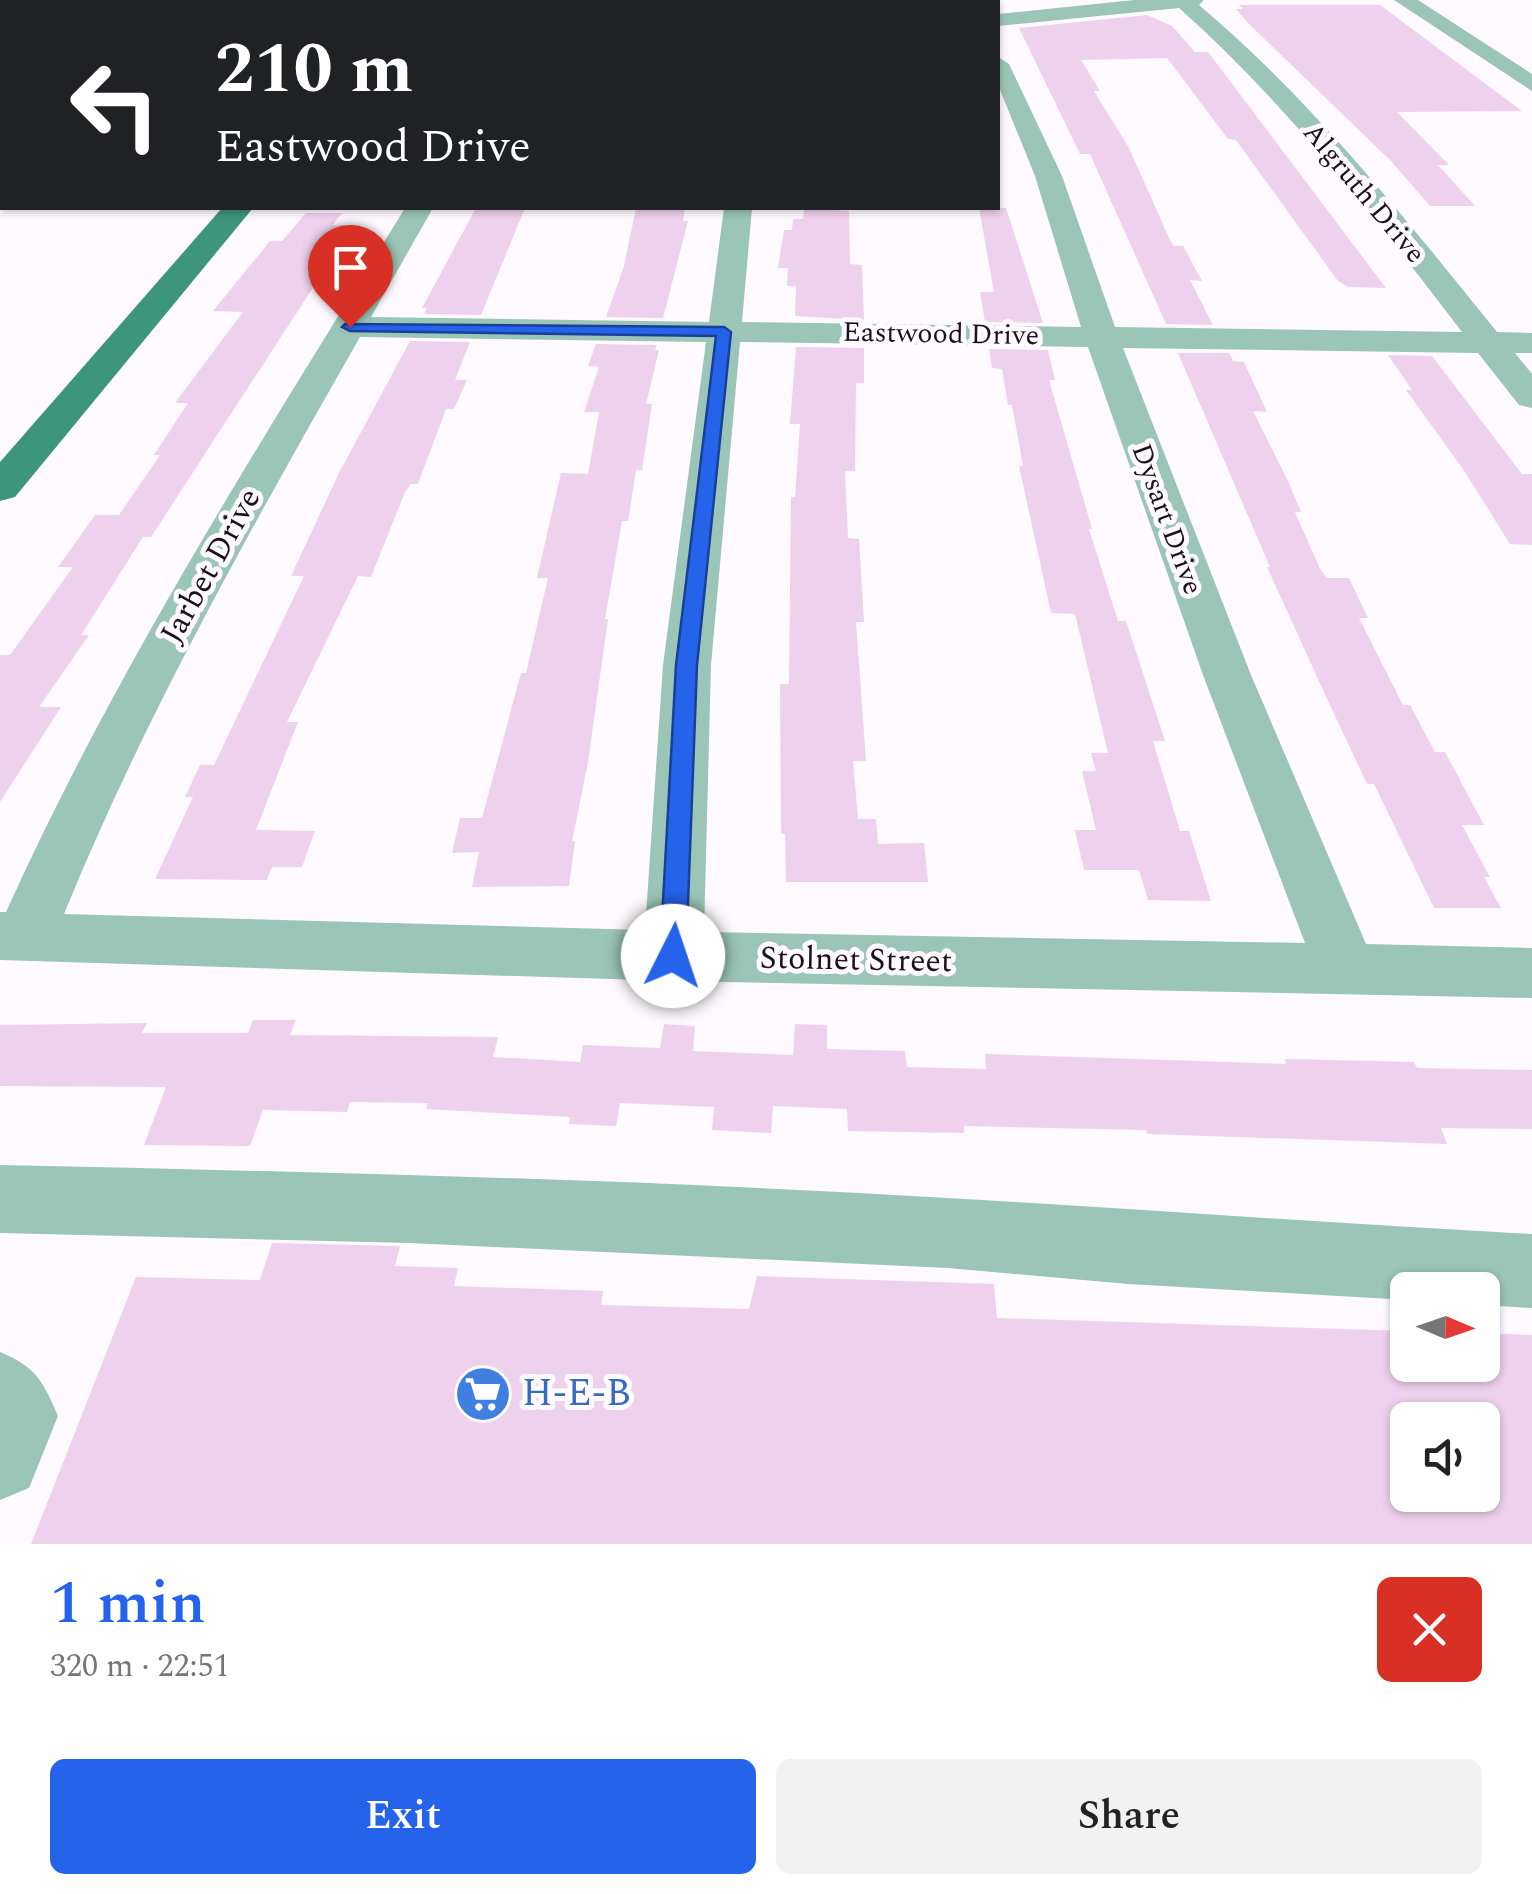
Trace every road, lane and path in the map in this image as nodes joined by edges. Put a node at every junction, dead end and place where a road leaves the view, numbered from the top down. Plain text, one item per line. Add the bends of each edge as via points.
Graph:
1 (1194, 0) edge
2 (1404, 0) edge
3 (1183, 1) edge
4 (1000, 20) edge
5 (1000, 68) edge
6 (1532, 84) edge
7 (236, 210) edge
8 (418, 210) edge
9 (738, 210) edge
10 (350, 327) junction
11 (724, 332) junction
12 (1101, 336) junction
13 (1487, 343) junction
14 (1532, 343) edge
15 (1532, 397) edge
16 (0, 488) edge
17 (12, 936) edge
18 (673, 956) junction
19 (1346, 971) junction
20 (1532, 973) edge
21 (0, 1199) edge
22 (1532, 1272) edge
23 (0, 1391) edge
24 (0, 1459) edge

1 - 3 street
2 - 6 street
3 - 4 street
3 - 13 street, Algruth Drive via 1332,153
5 - 12 street, Dysart Drive via 1037,151
7 - 16 main road
8 - 10 street, Jarbet Drive
9 - 11 street
10 - 11 street, Eastwood Drive
10 - 17 street, Jarbet Drive via 220,546
11 - 12 street, Eastwood Drive
11 - 18 street via 686,665
12 - 13 street, Eastwood Drive
12 - 19 street, Dysart Drive via 1257,760
13 - 14 street, Eastwood Drive
13 - 15 street, Algruth Drive
17 - 18 street, Stolnet Street
18 - 19 street, Stolnet Street
19 - 20 street, Stolnet Street
21 - 22 street via 391,1208 948,1233
23 - 24 street via 18,1416

